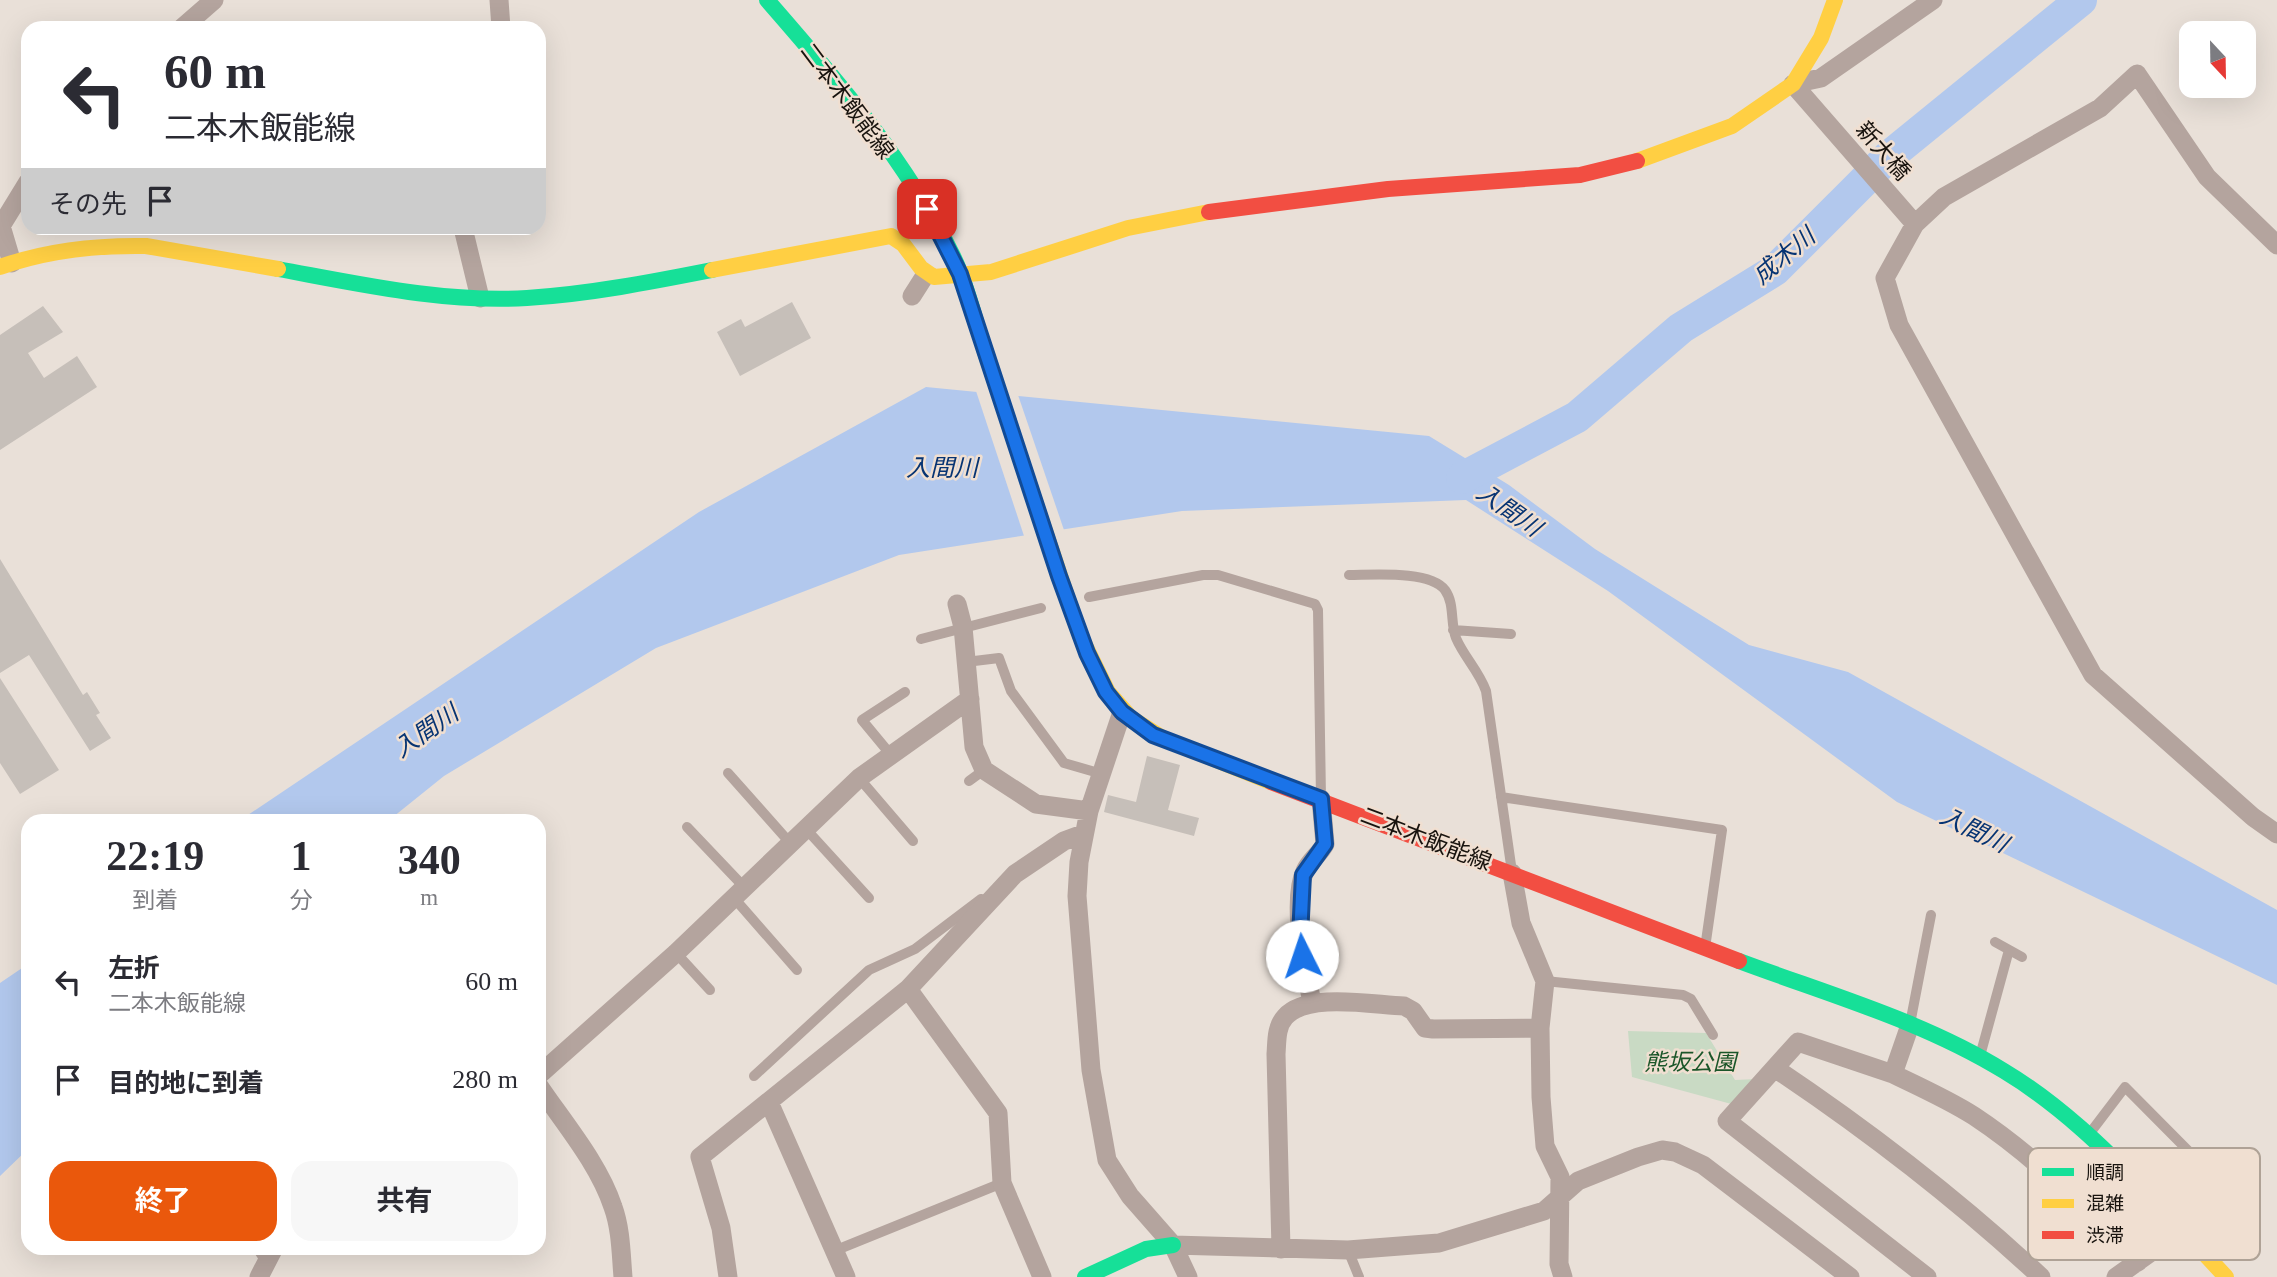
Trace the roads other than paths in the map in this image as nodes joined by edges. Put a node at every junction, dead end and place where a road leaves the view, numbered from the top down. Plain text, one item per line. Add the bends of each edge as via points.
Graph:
1 (214, 0) edge
2 (499, 0) edge
3 (767, 0) edge
4 (1835, 0) edge
5 (1933, 0) edge
6 (190, 21) edge
7 (500, 21) edge
8 (1793, 84) junction
9 (21, 193) edge
10 (1915, 224) junction
11 (465, 235) edge
12 (2277, 245) edge
13 (6, 265) edge
14 (926, 274) junction
15 (960, 274) junction
16 (912, 296) dead end
17 (480, 298) junction
18 (1349, 575) dead end
19 (1089, 597) dead end
20 (957, 604) dead end
21 (1041, 608) dead end
22 (963, 627) junction
23 (1453, 630) junction
24 (1511, 634) dead end
25 (921, 639) dead end
26 (966, 662) junction
27 (905, 692) dead end
28 (970, 699) junction
29 (1122, 712) junction
30 (891, 755) junction
31 (728, 773) dead end
32 (1102, 774) junction
33 (859, 778) junction
34 (1501, 797) junction
35 (1321, 799) junction
36 (1089, 811) junction
37 (687, 827) dead end
38 (806, 829) junction
39 (1083, 834) junction
40 (2277, 834) edge
41 (913, 841) dead end
42 (791, 844) junction
43 (1513, 873) junction
44 (1015, 874) junction
45 (739, 893) junction
46 (869, 898) dead end
47 (1931, 915) dead end
48 (1995, 942) dead end
49 (1705, 948) junction
50 (2009, 950) junction
51 (676, 953) junction
52 (2022, 957) dead end
53 (797, 970) dead end
54 (1545, 981) junction
55 (908, 989) junction
56 (710, 990) dead end
57 (1312, 1002) junction
58 (1910, 1025) junction
59 (1540, 1028) junction
60 (1713, 1035) dead end
61 (1979, 1057) junction
62 (546, 1069) edge
63 (1776, 1069) junction
64 (1893, 1074) junction
65 (754, 1076) dead end
66 (546, 1097) edge
67 (769, 1102) junction
68 (2088, 1135) junction
69 (2101, 1148) edge
70 (2186, 1148) edge
71 (2028, 1159) edge
72 (1002, 1183) junction
73 (1559, 1198) junction
74 (1173, 1245) junction
75 (1281, 1249) junction
76 (1348, 1250) junction
77 (835, 1251) junction
78 (2141, 1260) edge
79 (2211, 1260) edge
80 (2138, 1262) joint
81 (1915, 1273) edge
82 (623, 1277) edge
83 (728, 1277) edge
84 (846, 1277) edge
85 (1042, 1277) edge
86 (1085, 1277) edge
87 (1188, 1277) edge
88 (1359, 1277) edge
89 (1563, 1277) edge
90 (1850, 1277) edge
91 (2041, 1277) edge
92 (2116, 1277) edge
93 (2226, 1277) edge

1 - 6 street
2 - 7 street
3 - 15 main road, 二本木飯能線 via 880,141 932,218
4 - 8 main road via 1821,38
5 - 8 street via 1821,78
8 - 10 street, 新大橋
8 - 15 main road via 1732,127 1604,171 1388,189 1194,214 1128,228 991,272
9 - 13 street via 1,226
10 - 12 street via 1944,197 2100,108 2137,75 2207,177
10 - 40 street via 1885,278 1899,325 2093,675
11 - 17 street
13 - 17 main road via 82,247 146,246 389,289
14 - 15 main road
14 - 16 street
14 - 17 main road via 899,239 891,236 618,288 564,296
15 - 29 main road, 二本木飯能線 via 1059,576 1095,671
18 - 23 lane via 1433,580 1445,590
19 - 35 lane via 1218,575 1315,604
20 - 22 street
21 - 22 lane
22 - 25 lane
22 - 26 street
23 - 24 lane
23 - 34 lane via 1486,691
26 - 28 street
26 - 32 lane via 999,658 1011,691 1064,763
27 - 30 lane via 862,720
28 - 30 street
28 - 36 street via 976,776 1036,804
29 - 32 street
29 - 35 main road, 二本木飯能線 via 1153,735 1186,750
30 - 33 street
31 - 42 lane
32 - 36 street
33 - 38 street
33 - 41 lane
34 - 43 lane
34 - 49 lane via 1722,830
35 - 43 main road, 二本木飯能線
35 - 57 street via 1325,844 1303,875 1300,920
36 - 39 street
37 - 45 lane
38 - 42 street
38 - 46 lane
39 - 44 street
39 - 74 street via 1077,896 1084,1001 1107,1160 1130,1196
42 - 45 street
43 - 49 main road, 二本木飯能線
43 - 54 street via 1521,923
44 - 55 street
44 - 65 lane via 915,949 869,970
45 - 51 street
45 - 53 lane
47 - 58 lane
48 - 50 lane
49 - 58 main road, 二本木飯能線
50 - 52 lane
50 - 61 lane
51 - 56 lane
51 - 62 street
54 - 59 street
54 - 60 lane via 1683,995 1691,999
55 - 67 street
55 - 72 street via 998,1113
57 - 59 street via 1404,1006 1425,1028 1433,1029
57 - 75 street via 1297,1007 1278,1028
58 - 61 main road, 二本木飯能線
58 - 64 street
59 - 73 street via 1542,1128 1560,1177
61 - 68 main road, 二本木飯能線 via 2030,1088
63 - 64 street via 1798,1042
63 - 81 street via 1727,1121
63 - 91 street via 1856,1123 1983,1223
64 - 71 street via 1972,1115
66 - 82 street via 613,1206
67 - 77 street
67 - 83 street via 700,1157
68 - 69 main road, 二本木飯能線
68 - 70 lane via 2125,1087
72 - 77 lane
72 - 85 street
73 - 76 street via 1544,1211 1473,1235 1401,1249
73 - 89 street
73 - 90 street via 1578,1181 1638,1157 1662,1150 1675,1152 1703,1165
74 - 75 street
74 - 86 main road via 1146,1249
74 - 87 street
75 - 76 street
76 - 88 lane
77 - 84 street
78 - 80 street
79 - 93 main road, 二本木飯能線
80 - 92 street

